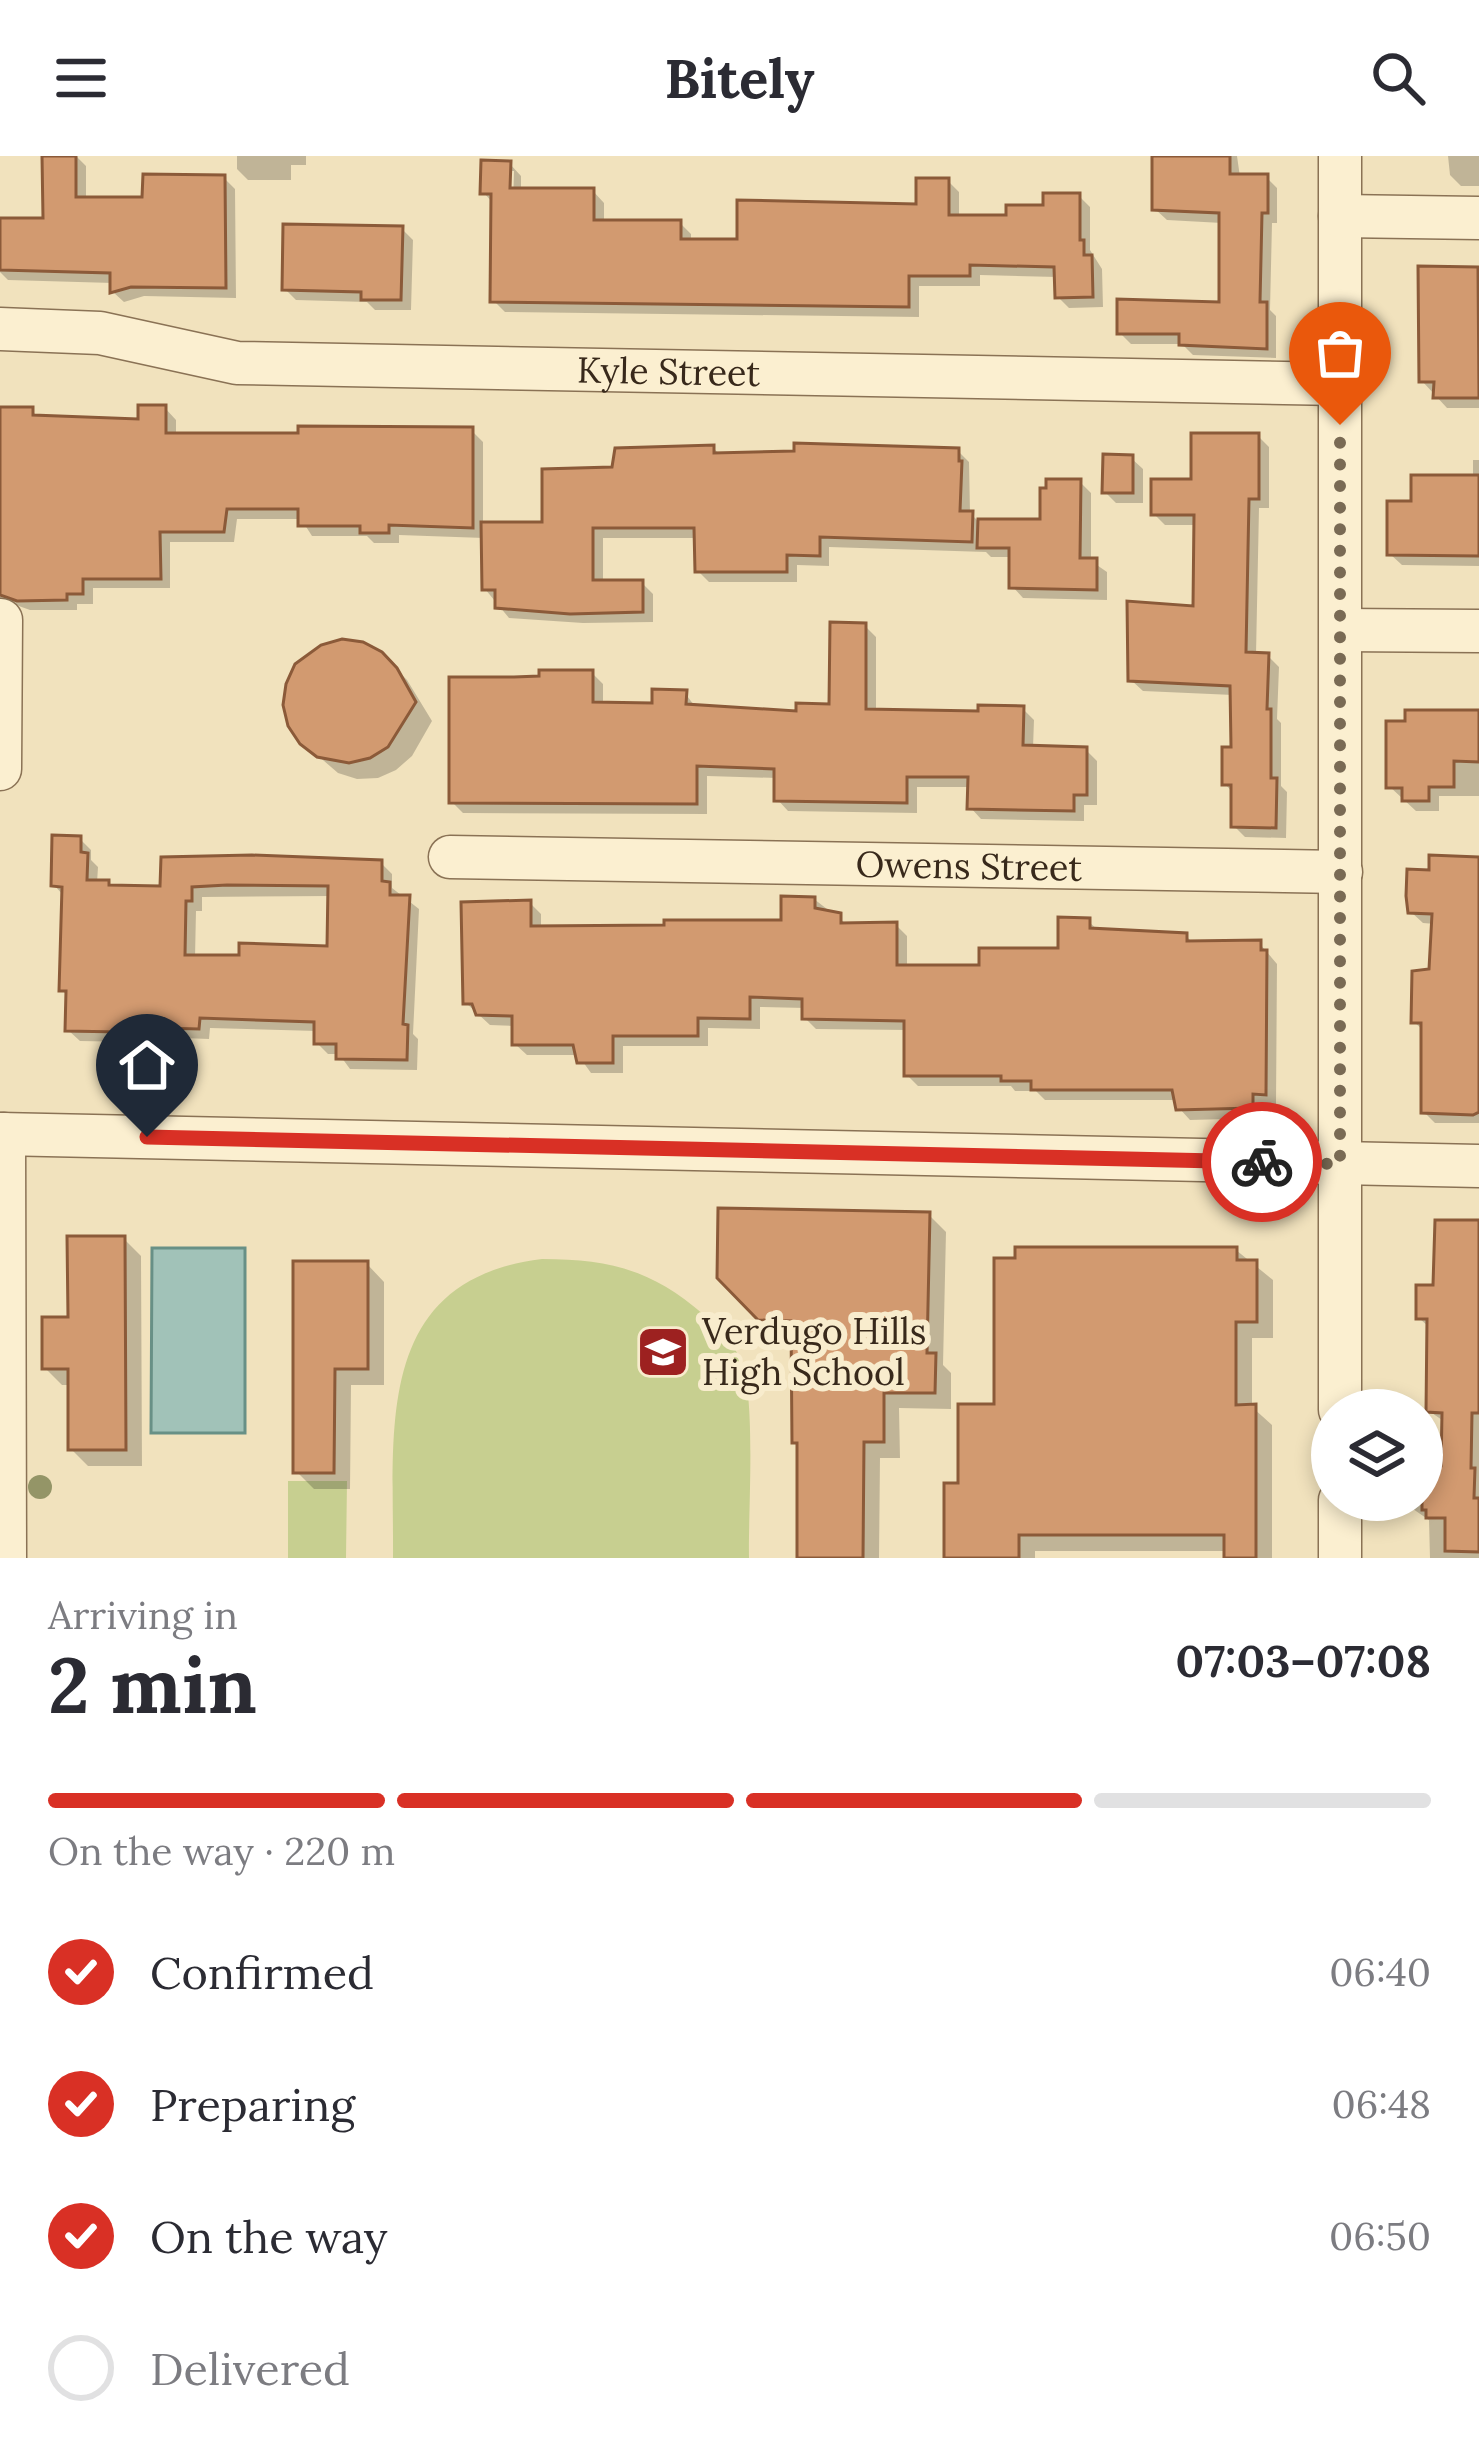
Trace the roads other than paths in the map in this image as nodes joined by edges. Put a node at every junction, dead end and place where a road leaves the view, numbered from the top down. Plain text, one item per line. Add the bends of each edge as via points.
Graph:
1 (1340, 156) edge
2 (1340, 216) junction
3 (1479, 218) edge
4 (0, 329) edge
5 (1340, 384) junction
6 (2, 620) edge
7 (1340, 630) junction
8 (1479, 632) edge
9 (0, 769) edge
10 (450, 857) dead end
11 (1342, 872) junction
12 (2, 1134) edge
13 (1340, 1164) junction
14 (1479, 1166) edge
15 (1340, 1389) edge
16 (1340, 1521) edge
17 (5, 1558) edge
18 (1340, 1558) edge

1 - 2 street
2 - 3 street
2 - 5 street
4 - 5 street, Kyle Street via 100,333 237,363
5 - 7 street
6 - 9 street
7 - 8 street
7 - 11 street
10 - 11 street, Owens Street
11 - 13 street
12 - 13 street
12 - 17 street
13 - 14 street
13 - 15 street
16 - 18 street

